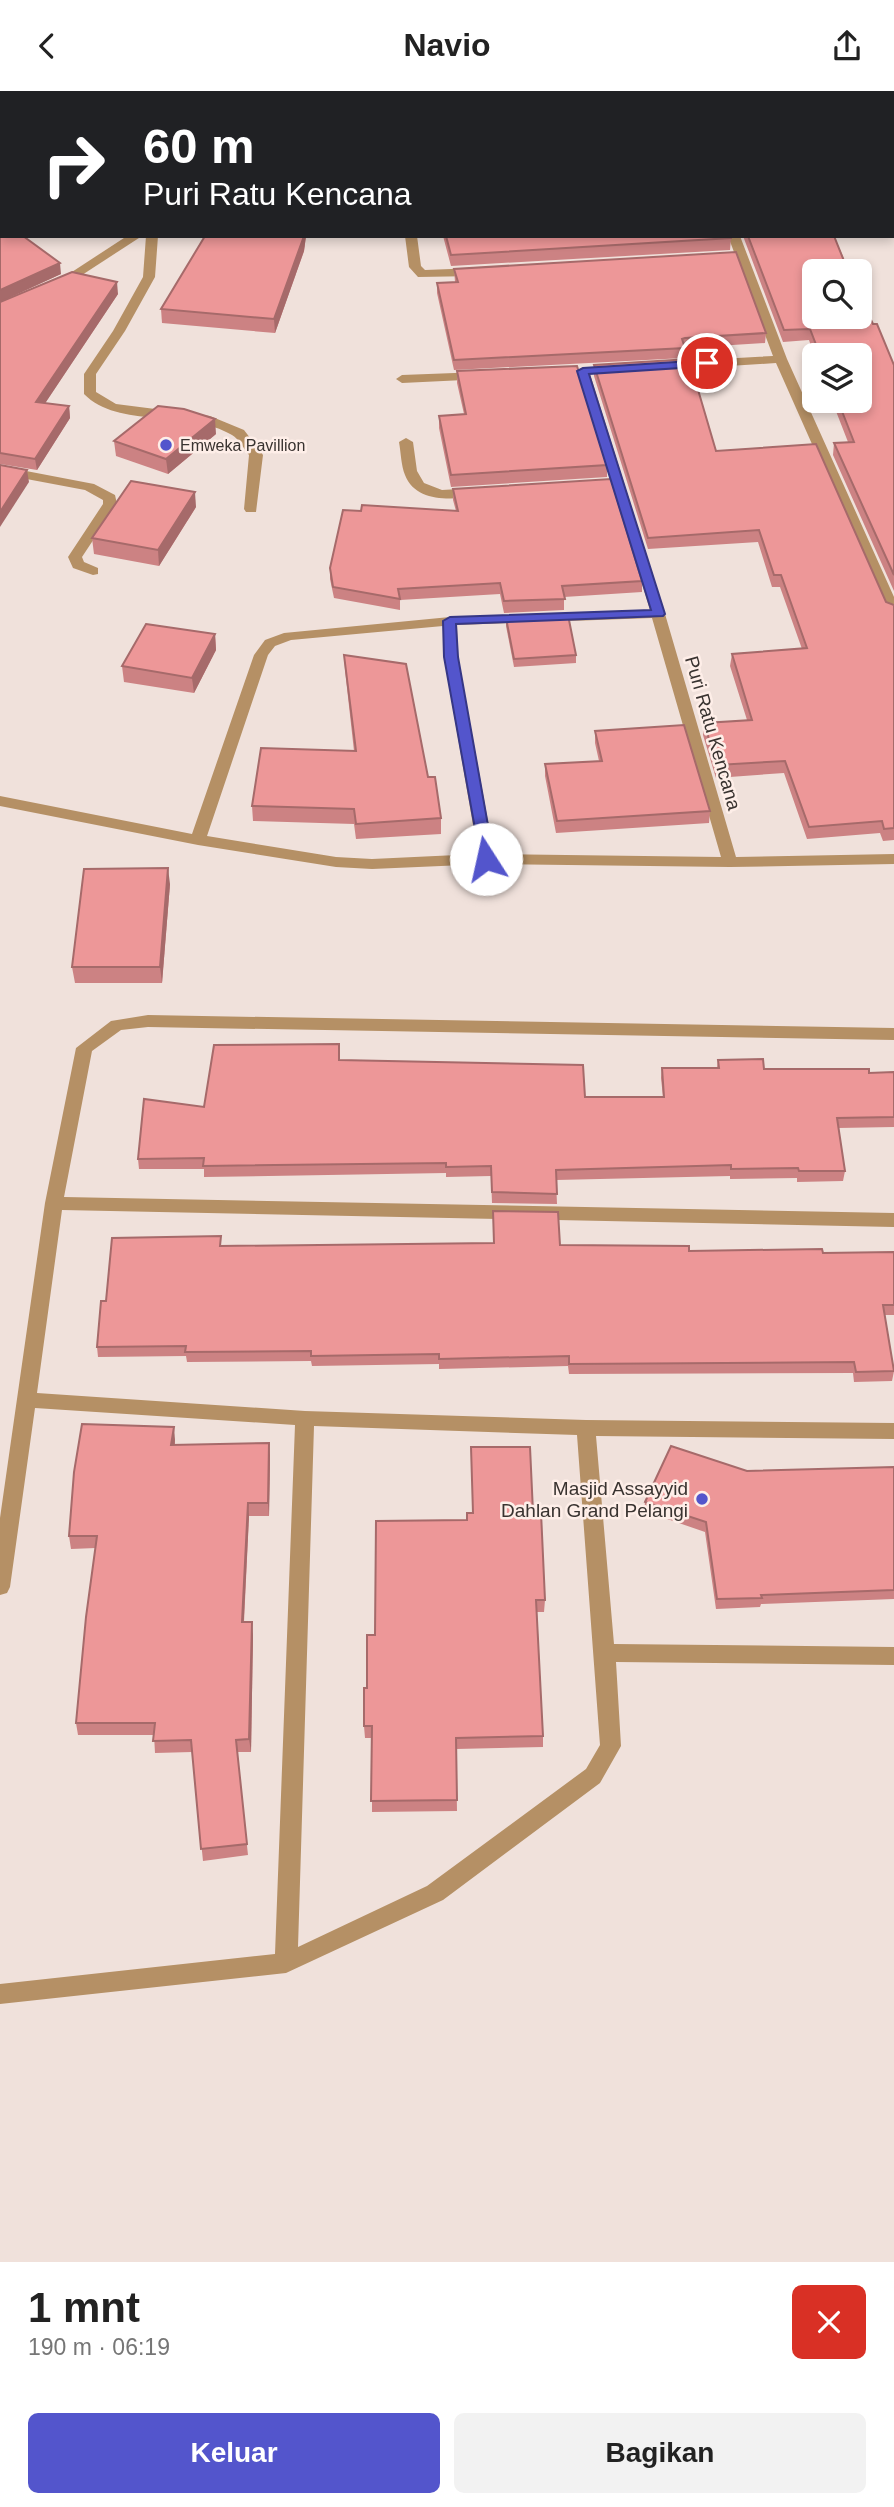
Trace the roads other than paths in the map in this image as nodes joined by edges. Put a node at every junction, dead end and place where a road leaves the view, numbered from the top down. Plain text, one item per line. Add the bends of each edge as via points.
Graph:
1 (133, 238) edge
2 (152, 238) edge
3 (411, 238) edge
4 (734, 238) edge
5 (488, 271) edge
6 (47, 289) edge
7 (781, 359) junction
8 (649, 367) edge
9 (583, 371) edge
10 (499, 375) edge
11 (402, 379) dead end
12 (406, 442) dead end
13 (0, 470) edge
14 (496, 491) edge
15 (251, 509) dead end
16 (93, 571) dead end
17 (894, 613) edge
18 (658, 614) junction
19 (450, 621) junction
20 (0, 801) edge
21 (198, 840) junction
22 (486, 859) junction
23 (894, 859) edge
24 (730, 862) junction
25 (894, 1034) edge
26 (54, 1203) junction
27 (894, 1220) edge
28 (28, 1400) junction
29 (305, 1418) junction
30 (586, 1428) junction
31 (894, 1431) edge
32 (0, 1587) edge
33 (605, 1653) junction
34 (894, 1656) edge
35 (286, 1963) junction
36 (0, 1994) edge

1 - 6 street
2 - 15 street via 149,277 90,374 90,394 113,407 205,419 239,433 256,455
3 - 5 street via 415,267 422,274
4 - 7 street via 735,256
7 - 8 street
7 - 17 street
9 - 18 street, Puri Ratu Kencana via 609,483
10 - 11 street
12 - 14 street via 414,480 422,489 442,494
13 - 16 street via 89,487 110,498 75,557 78,565
18 - 19 street
18 - 24 street, Puri Ratu Kencana
19 - 21 street via 289,636 270,643 261,655
19 - 22 street via 451,657
20 - 21 street
21 - 22 street via 336,862
22 - 24 street
23 - 24 street
25 - 26 street via 148,1021 117,1025 84,1048
26 - 27 street
26 - 28 street
28 - 29 street
28 - 32 street
29 - 30 street
29 - 35 street
30 - 31 street
30 - 33 street
33 - 34 street
33 - 35 street via 611,1746 593,1776 435,1893
35 - 36 street

